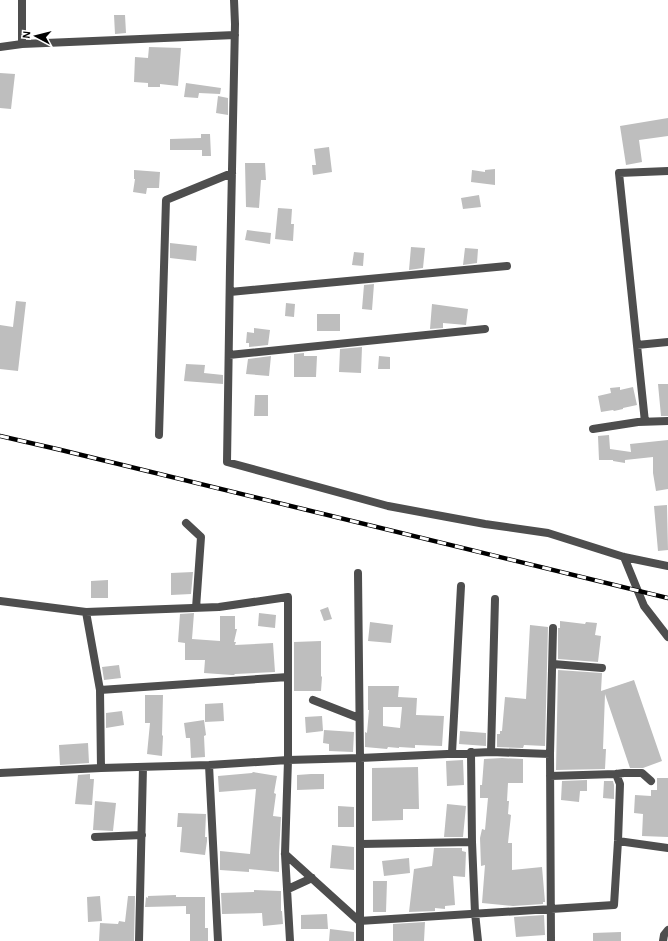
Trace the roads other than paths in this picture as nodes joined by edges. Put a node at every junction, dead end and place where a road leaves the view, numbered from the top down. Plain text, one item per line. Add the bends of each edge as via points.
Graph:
1 (22, 0) edge
2 (234, 0) edge
3 (235, 35) junction
4 (22, 44) junction
5 (0, 47) edge
6 (668, 171) edge
7 (232, 174) junction
8 (507, 266) dead end
9 (230, 292) junction
10 (485, 329) dead end
11 (668, 342) edge
12 (637, 345) junction
13 (229, 355) junction
14 (668, 421) edge
15 (645, 422) junction
16 (593, 429) dead end
17 (159, 434) dead end
18 (186, 523) dead end
19 (624, 557) junction
20 (668, 566) edge
21 (358, 573) dead end
22 (461, 586) dead end
23 (496, 599) dead end
24 (0, 601) edge
25 (196, 608) junction
26 (86, 612) junction
27 (553, 628) dead end
28 (668, 637) edge
29 (553, 664) junction
30 (602, 668) dead end
31 (288, 677) junction
32 (100, 690) junction
33 (313, 700) dead end
34 (359, 718) junction
35 (471, 752) junction
36 (491, 752) junction
37 (452, 753) junction
38 (550, 754) junction
39 (360, 758) junction
40 (288, 760) junction
41 (209, 765) junction
42 (143, 767) junction
43 (101, 768) junction
44 (0, 774) edge
45 (616, 774) junction
46 (550, 776) junction
47 (651, 781) dead end
48 (142, 835) junction
49 (95, 837) dead end
50 (618, 841) junction
51 (472, 842) junction
52 (360, 844) junction
53 (668, 848) edge
54 (286, 854) junction
55 (312, 878) junction
56 (288, 889) junction
57 (550, 908) junction
58 (475, 913) junction
59 (359, 921) junction
60 (668, 930) edge
61 (139, 941) edge
62 (218, 941) edge
63 (290, 941) edge
64 (360, 941) edge
65 (478, 941) edge
66 (551, 941) edge
67 (662, 941) edge

1 - 4 street
2 - 3 street
3 - 4 street
3 - 7 street
4 - 5 street
6 - 12 street via 619,173
7 - 9 street
7 - 17 street via 166,200
8 - 9 street
9 - 13 street
10 - 13 street
11 - 12 street
12 - 15 street
13 - 19 street via 227,462 388,506 548,533
14 - 15 street
15 - 16 street
18 - 25 street via 201,537
19 - 20 street
19 - 28 street via 644,606
21 - 34 street
22 - 37 street
23 - 36 street
24 - 26 street
25 - 26 street
25 - 31 street via 288,598
26 - 32 street
27 - 29 street
29 - 30 street
29 - 38 street
31 - 32 street
31 - 40 street
32 - 43 street
33 - 34 street
34 - 39 street
35 - 36 street
35 - 37 street
35 - 51 street
36 - 38 street
37 - 39 street
38 - 46 street
39 - 40 street
39 - 52 street
40 - 41 street
40 - 54 street
41 - 42 street
41 - 62 street
42 - 43 street
42 - 48 street
43 - 44 street
45 - 46 street
45 - 47 street via 642,773
45 - 50 street via 620,784
46 - 57 street
48 - 49 street
48 - 61 street
50 - 53 street
50 - 57 street via 614,905
51 - 52 street
51 - 58 street
52 - 59 street
54 - 55 street
54 - 56 street
55 - 56 street
55 - 59 street
56 - 63 street
57 - 58 street
57 - 66 street
58 - 59 street
58 - 65 street
59 - 64 street
60 - 67 street

